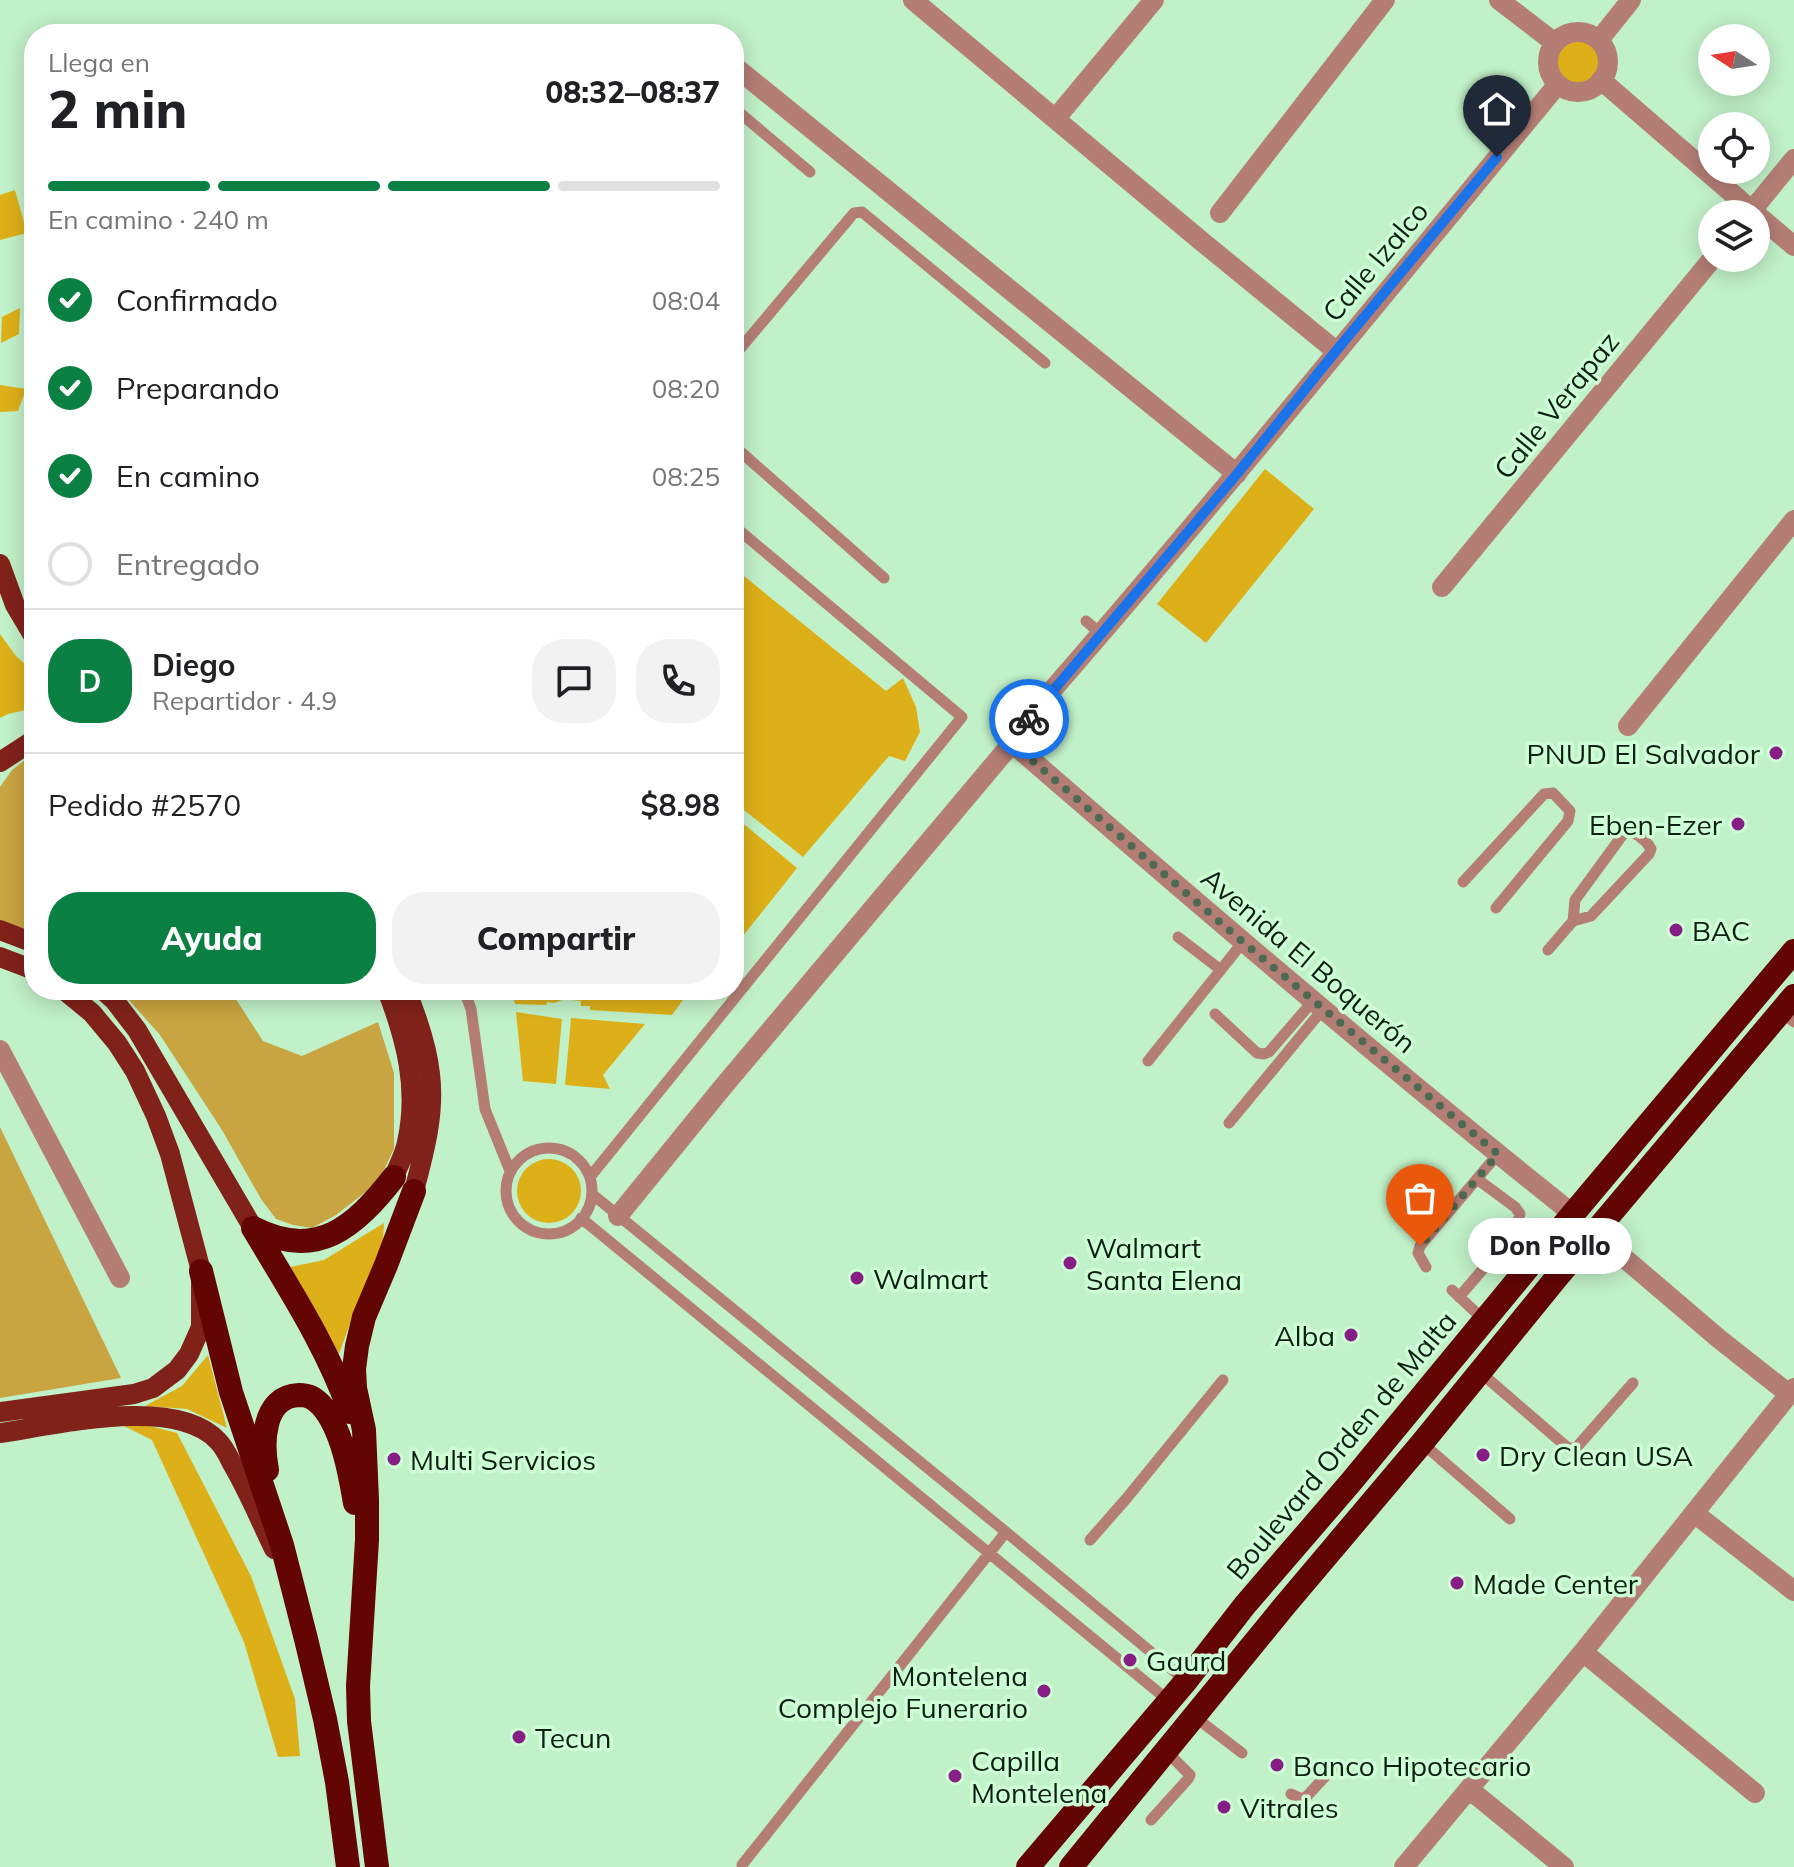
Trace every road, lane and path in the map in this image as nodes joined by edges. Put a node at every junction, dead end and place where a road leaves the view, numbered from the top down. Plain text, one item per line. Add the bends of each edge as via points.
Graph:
1 (915, 0) edge
2 (1154, 0) edge
3 (1385, 0) edge
4 (1499, 0) edge
5 (1631, 0) edge
6 (1599, 40) junction
7 (1555, 43) junction
8 (744, 74) edge
9 (1601, 80) junction
10 (1558, 84) junction
11 (744, 116) edge
12 (1056, 118) junction
13 (1794, 159) edge
14 (810, 172) dead end
15 (1738, 200) edge
16 (1763, 200) edge
17 (1220, 213) dead end
18 (1770, 227) edge
19 (1794, 246) edge
20 (1701, 272) edge
21 (744, 344) edge
22 (1336, 351) junction
23 (1045, 363) dead end
24 (744, 455) edge
25 (1237, 474) junction
26 (1794, 520) edge
27 (744, 534) edge
28 (0, 564) edge
29 (884, 578) dead end
30 (1442, 587) dead end
31 (24, 620) edge
32 (1628, 726) dead end
33 (1012, 743) junction
34 (24, 746) edge
35 (0, 762) edge
36 (1463, 882) dead end
37 (1496, 908) dead end
38 (1573, 921) junction
39 (0, 930) edge
40 (1178, 937) dead end
41 (24, 939) edge
42 (1243, 942) junction
43 (1548, 950) dead end
44 (1794, 951) edge
45 (0, 957) edge
46 (24, 966) edge
47 (1221, 970) junction
48 (744, 987) edge
49 (76, 1000) edge
50 (114, 1000) edge
51 (391, 1000) edge
52 (410, 1000) edge
53 (468, 1000) edge
54 (733, 1000) edge
55 (1318, 1005) junction
56 (1790, 1010) edge
57 (1215, 1014) dead end
58 (0, 1050) edge
59 (1148, 1061) dead end
60 (1229, 1123) dead end
61 (416, 1146) junction
62 (1498, 1154) junction
63 (510, 1171) junction
64 (590, 1177) junction
65 (1477, 1179) junction
66 (404, 1184) junction
67 (592, 1194) junction
68 (1573, 1214) junction
69 (618, 1216) junction
70 (581, 1218) junction
71 (253, 1228) junction
72 (1595, 1233) junction
73 (1508, 1237) junction
74 (1535, 1259) junction
75 (1426, 1267) dead end
76 (201, 1271) junction
77 (120, 1278) dead end
78 (1485, 1321) junction
79 (1480, 1372) junction
80 (1223, 1380) dead end
81 (1633, 1383) dead end
82 (1791, 1391) edge
83 (0, 1412) edge
84 (0, 1433) edge
85 (1422, 1443) junction
86 (367, 1500) junction
87 (1694, 1513) junction
88 (1510, 1519) dead end
89 (1006, 1532) junction
90 (1090, 1540) dead end
91 (282, 1545) junction
92 (990, 1554) junction
93 (364, 1577) junction
94 (291, 1585) junction
95 (1794, 1591) edge
96 (1583, 1652) junction
97 (1186, 1681) junction
98 (1169, 1701) junction
99 (1195, 1717) junction
100 (1167, 1752) junction
101 (1242, 1753) dead end
102 (1333, 1768) dead end
103 (1469, 1789) junction
104 (1755, 1793) dead end
105 (1291, 1794) dead end
106 (1151, 1820) dead end
107 (742, 1865) dead end
108 (348, 1867) edge
109 (377, 1867) edge
110 (1028, 1867) edge
111 (1071, 1867) edge
112 (1404, 1867) edge
113 (1564, 1867) edge

1 - 12 street
2 - 12 street
3 - 17 street
4 - 7 street
5 - 6 street
6 - 7 street via 1579,32
6 - 9 street via 1608,60
7 - 10 street via 1548,65
8 - 25 street
9 - 10 street via 1584,92
9 - 15 street
10 - 22 street, Calle Izalco
11 - 14 lane
12 - 22 street
13 - 16 street
18 - 19 street
20 - 30 street, Calle Verapaz
21 - 23 lane via 854,213 862,212
22 - 25 street, Calle Izalco
24 - 29 lane
25 - 33 street, Calle Izalco via 1094,628
26 - 32 street
27 - 48 lane via 962,717
28 - 31 main road
33 - 42 street, Avenida El Boquerón
33 - 69 street, Calle Izalco
34 - 35 main road
36 - 37 lane via 1544,794 1553,793 1570,811 1568,821
38 - 38 lane via 1591,916 1649,854 1648,844 1635,833 1624,833 1575,900
38 - 43 lane
39 - 41 main road
40 - 47 lane
42 - 47 lane
42 - 55 street, Avenida El Boquerón
44 - 68 highway, Boulevard Orden de Malta
45 - 46 main road
47 - 59 lane
49 - 76 main road via 117,1043 156,1116
50 - 71 main road via 137,1030
51 - 61 main road via 410,1066
52 - 61 main road via 431,1076 430,1116
53 - 63 lane via 485,1109
54 - 64 lane
55 - 57 lane via 1264,1054
55 - 60 lane
55 - 62 street, Avenida El Boquerón
56 - 72 highway
58 - 77 street
61 - 66 main road
62 - 65 lane
62 - 68 street, Avenida El Boquerón
63 - 64 lane via 530,1152 559,1149 572,1154
63 - 70 lane via 506,1198 519,1223 531,1231 558,1233
64 - 67 lane
65 - 73 lane via 1520,1214
65 - 75 lane via 1420,1246
66 - 71 highway via 321,1240 284,1240
66 - 86 highway via 354,1369
67 - 69 lane
67 - 70 lane
68 - 74 highway, Boulevard Orden de Malta
69 - 89 lane
70 - 92 lane
71 - 86 highway via 341,1387
72 - 79 highway
72 - 82 street via 1718,1338
73 - 74 lane
73 - 78 lane via 1456,1293
74 - 78 highway, Boulevard Orden de Malta
76 - 83 main road via 201,1327 177,1370 153,1388
76 - 91 highway via 231,1392
78 - 97 highway, Boulevard Orden de Malta
79 - 81 lane via 1572,1449
79 - 85 highway
80 - 90 lane
82 - 87 street
84 - 94 main road via 130,1415 198,1425 221,1444
85 - 88 lane
85 - 99 highway
86 - 93 highway
87 - 95 street
87 - 96 street
89 - 92 lane
89 - 97 lane
91 - 93 highway via 264,1438 272,1411 282,1400 303,1395 322,1406 347,1463
91 - 94 highway
92 - 98 lane
92 - 107 lane
93 - 109 highway via 359,1721
94 - 108 highway via 325,1719
96 - 103 street
96 - 104 street
97 - 98 highway, Boulevard Orden de Malta
98 - 110 highway, Boulevard Orden de Malta
99 - 100 highway
99 - 101 lane
100 - 106 lane via 1190,1775
100 - 111 highway
102 - 105 lane via 1302,1799
103 - 112 street
103 - 113 street

